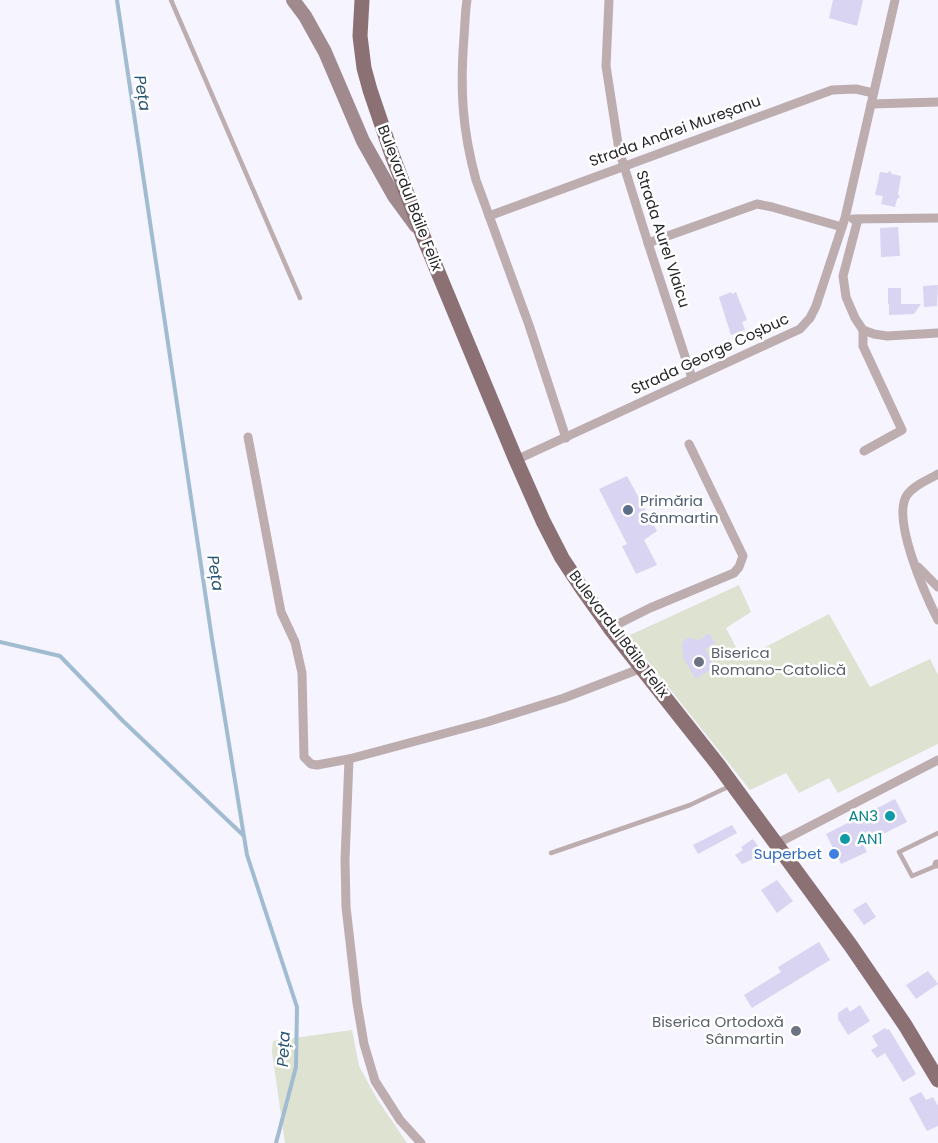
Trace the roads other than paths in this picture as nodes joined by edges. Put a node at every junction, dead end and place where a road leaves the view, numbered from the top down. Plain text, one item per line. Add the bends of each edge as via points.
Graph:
1 (171, 0) edge
2 (293, 0) edge
3 (362, 0) edge
4 (467, 0) edge
5 (609, 0) edge
6 (895, 0) edge
7 (873, 93) junction
8 (938, 102) edge
9 (871, 104) junction
10 (623, 166) junction
11 (489, 216) junction
12 (938, 218) edge
13 (858, 219) junction
14 (843, 223) junction
15 (423, 236) junction
16 (648, 243) junction
17 (300, 298) dead end
18 (863, 330) junction
19 (938, 333) edge
20 (692, 378) junction
21 (248, 437) dead end
22 (566, 438) junction
23 (689, 444) dead end
24 (864, 451) dead end
25 (516, 460) junction
26 (938, 474) edge
27 (915, 564) junction
28 (938, 587) edge
29 (938, 620) edge
30 (610, 628) junction
31 (642, 668) junction
32 (350, 759) junction
33 (938, 760) edge
34 (733, 785) junction
35 (938, 833) edge
36 (776, 844) junction
37 (551, 853) dead end
38 (938, 864) edge
39 (938, 1080) edge
40 (422, 1143) edge

1 - 17 lane
2 - 15 main road via 325,52 368,150
3 - 15 main road, Bulevardul Băile Felix via 362,53 370,90
4 - 11 street via 462,106 470,156
5 - 10 street, Strada Aurel Vlaicu via 606,66
6 - 7 street, Strada George Coșbuc
7 - 9 street, Strada George Coșbuc
7 - 10 street, Strada Andrei Mureșanu via 832,90
8 - 9 street
9 - 14 street, Strada George Coșbuc
10 - 11 street, Strada Andrei Mureșanu
10 - 16 street, Strada Aurel Vlaicu
11 - 22 street
12 - 13 street
13 - 14 street
13 - 18 street via 843,276 846,297
14 - 16 street via 757,204
14 - 20 street, Strada George Coșbuc via 816,306 800,329
15 - 25 main road, Bulevardul Băile Felix
16 - 20 street, Strada Aurel Vlaicu
18 - 19 street via 887,336
18 - 24 street via 863,346 902,430
20 - 22 street, Strada George Coșbuc
21 - 32 street via 281,612 295,642 302,673 304,757 317,765
22 - 25 street, Strada George Coșbuc
23 - 30 street via 743,556 739,567 734,573
25 - 30 main road, Bulevardul Băile Felix via 562,558
26 - 27 street via 915,487 903,504 904,529
27 - 28 street
27 - 29 street
30 - 31 main road, Bulevardul Băile Felix
31 - 32 street via 487,722
31 - 34 main road, Bulevardul Băile Felix
32 - 40 street via 346,907 364,1044 375,1081 400,1120
33 - 36 street
34 - 36 main road, Bulevardul Băile Felix
34 - 37 lane via 690,805
35 - 38 lane via 899,852 912,876
36 - 39 main road, Bulevardul Băile Felix via 905,1025

